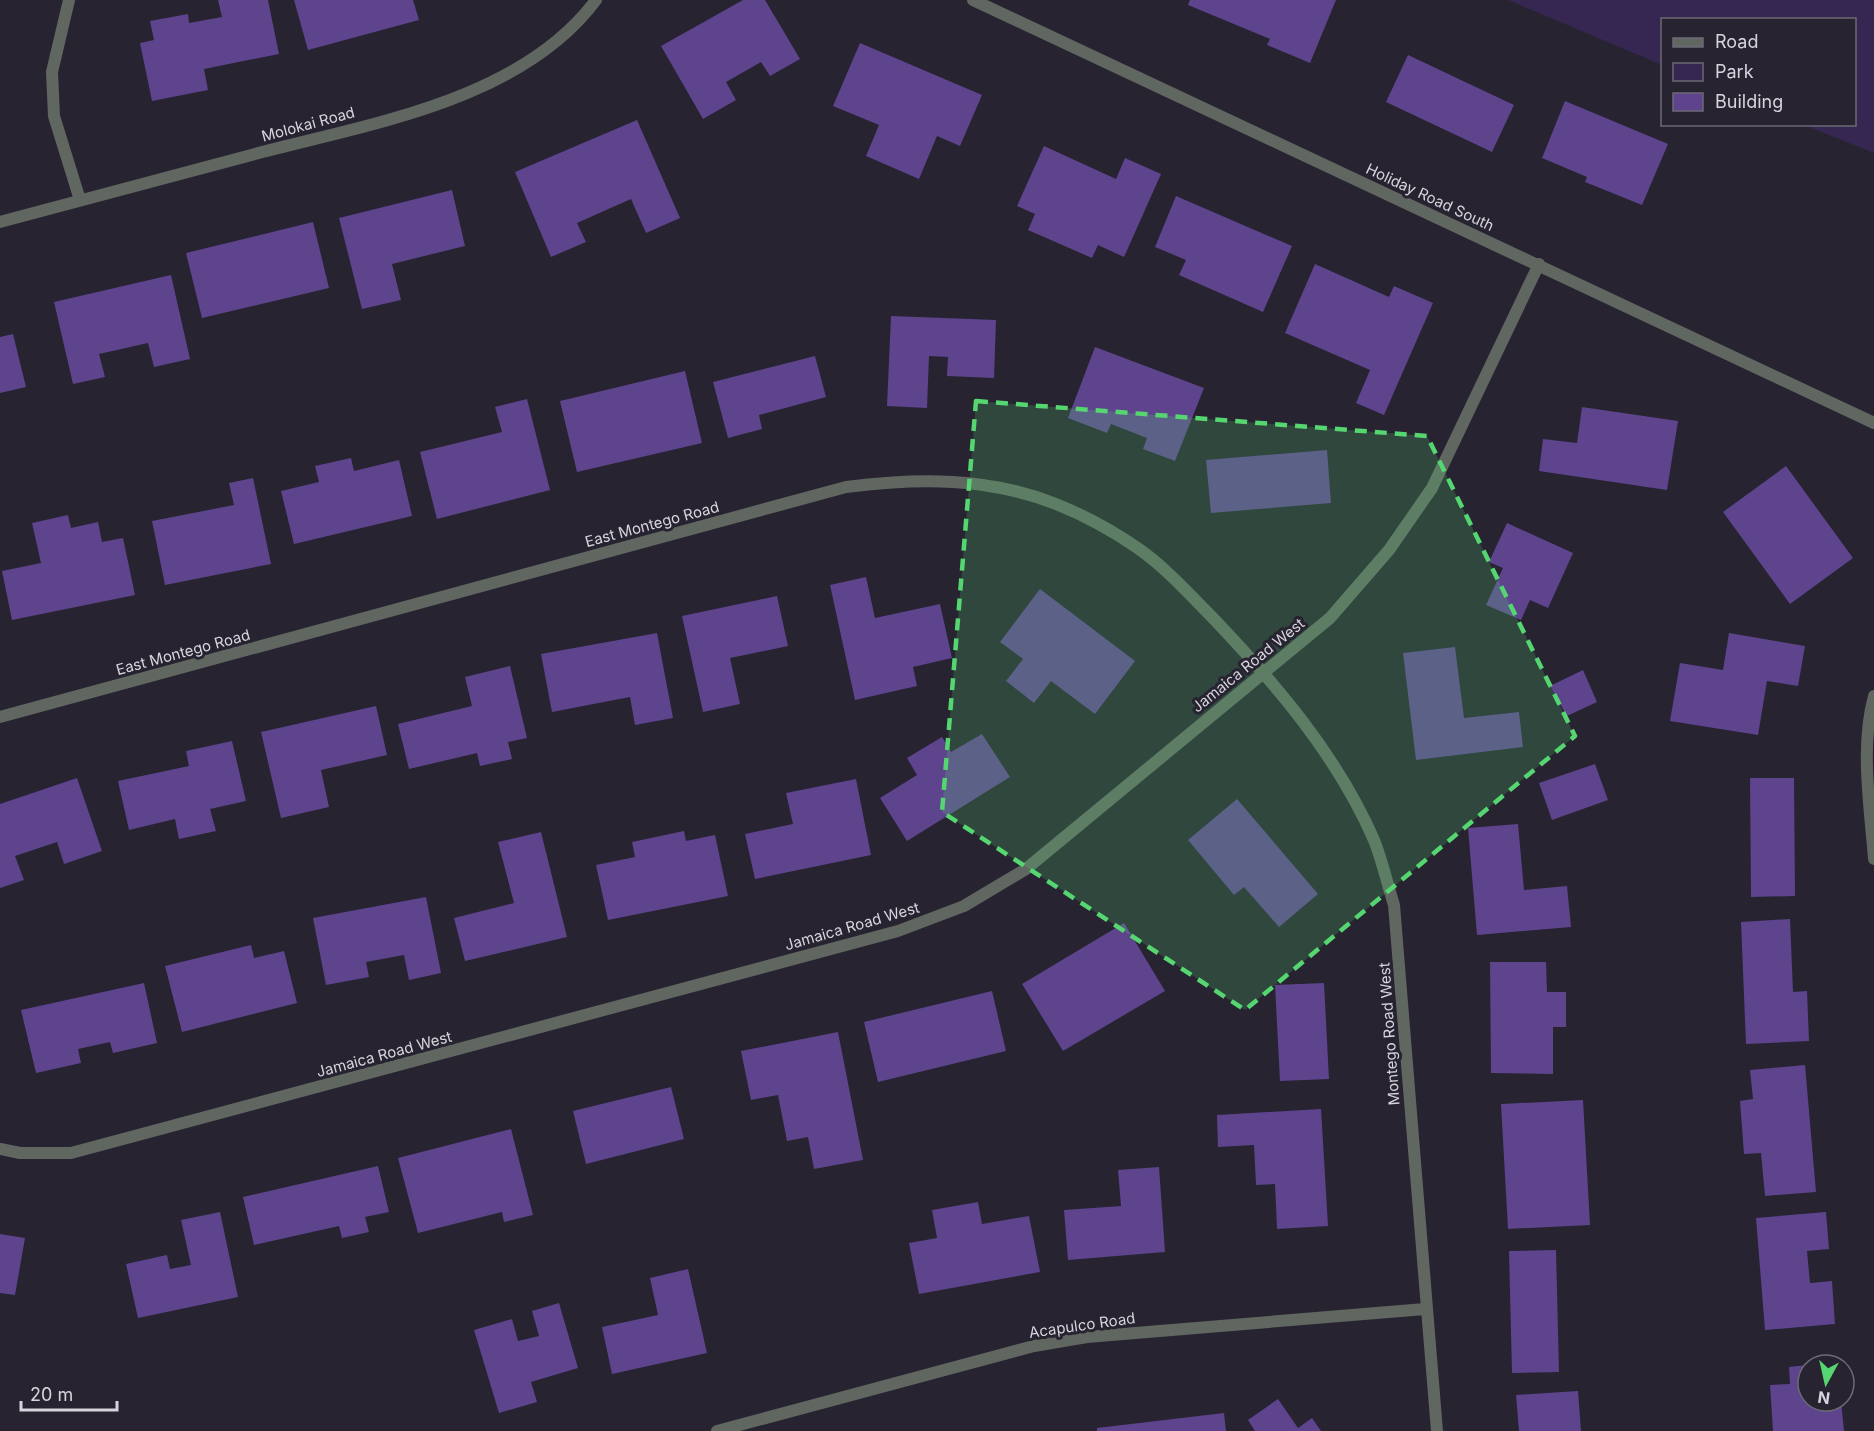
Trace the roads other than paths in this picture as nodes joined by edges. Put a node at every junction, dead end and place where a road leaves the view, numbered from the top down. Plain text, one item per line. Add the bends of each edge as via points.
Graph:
1 (69, 0) edge
2 (596, 0) edge
3 (973, 0) edge
4 (81, 200) junction
5 (0, 222) edge
6 (1539, 264) junction
7 (1874, 423) edge
8 (1264, 671) junction
9 (1874, 696) edge
10 (0, 717) edge
11 (1874, 859) edge
12 (0, 1149) edge
13 (1425, 1309) junction
14 (717, 1431) edge
15 (1437, 1431) edge

1 - 4 street via 52,72 54,116
2 - 4 street, Molokai Road via 546,49 488,84 420,110
3 - 6 street, Holiday Road South
4 - 5 street, Molokai Road
6 - 7 street, Holiday Road South
6 - 8 street, Jamaica Road West via 1432,488 1389,550 1330,618
8 - 10 street, East Montego Road via 1181,585 1102,525 1055,504 1001,488 948,480 903,480 846,487
8 - 12 street, Jamaica Road West via 1026,869 964,906 898,931 71,1153
8 - 13 street, Montego Road West via 1326,754 1353,798 1374,841 1394,905
9 - 11 street via 1868,737 1868,784
13 - 14 street, Acapulco Road via 1087,1336 1034,1346
13 - 15 street, Montego Road West

